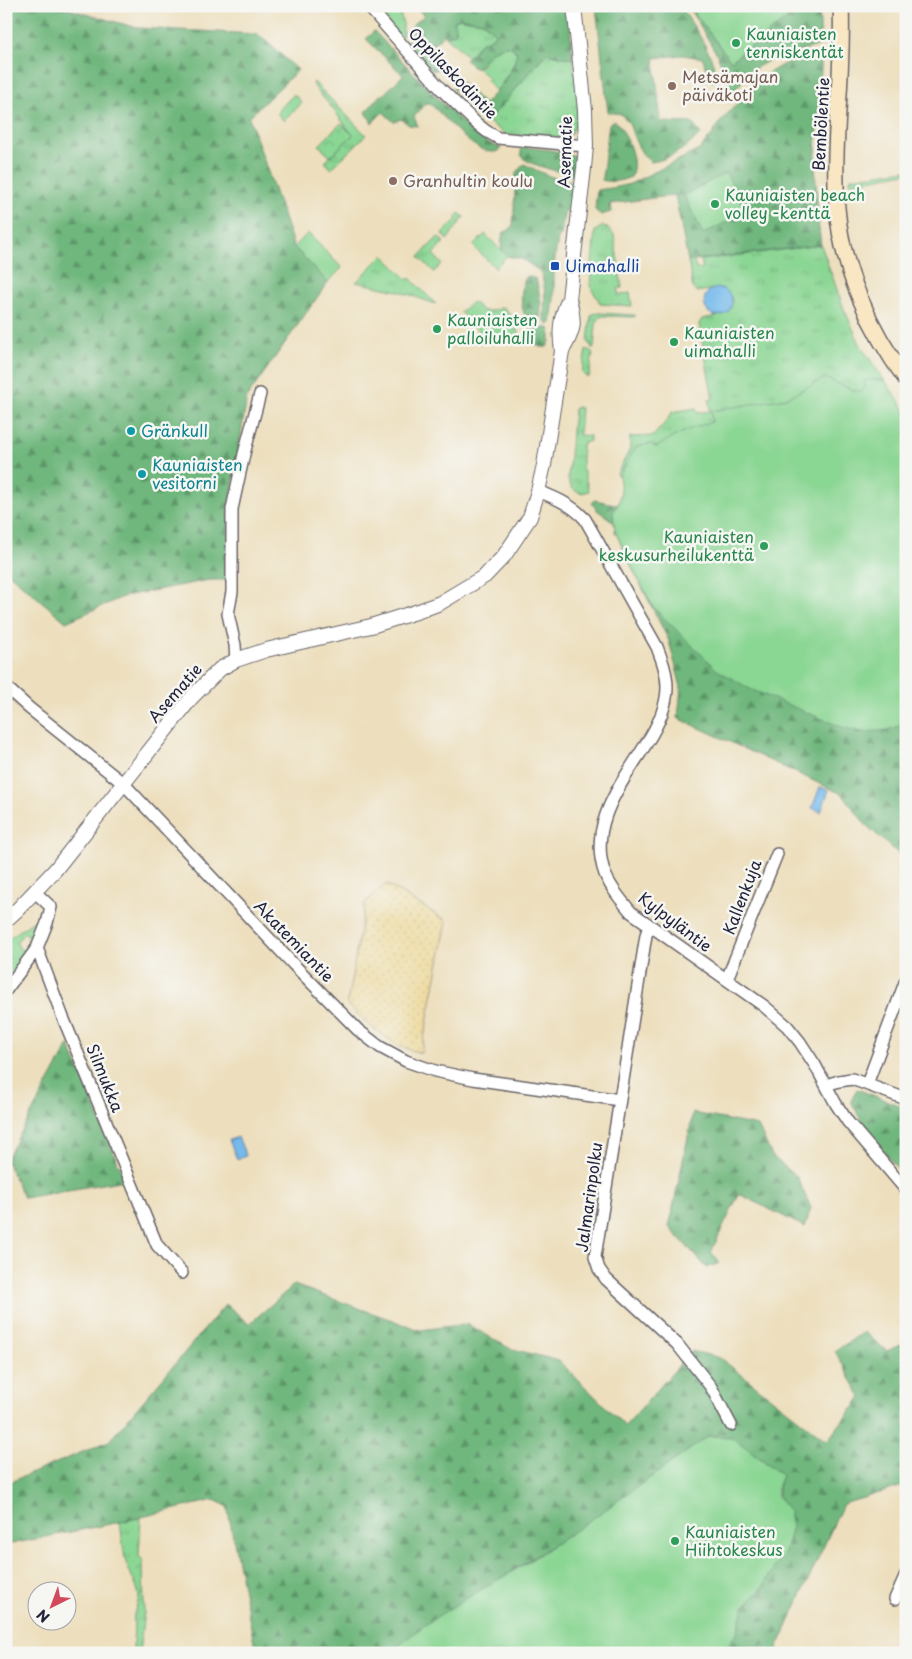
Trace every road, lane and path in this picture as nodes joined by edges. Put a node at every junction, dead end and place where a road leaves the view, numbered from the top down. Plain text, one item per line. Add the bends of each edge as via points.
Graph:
1 (368, 6) edge
2 (574, 6) edge
3 (841, 6) edge
4 (586, 146) junction
5 (906, 379) edge
6 (260, 394) dead end
7 (538, 491) junction
8 (236, 660) junction
9 (6, 687) edge
10 (124, 784) junction
11 (777, 854) dead end
12 (35, 892) junction
13 (6, 920) edge
14 (650, 926) junction
15 (37, 948) junction
16 (727, 979) junction
17 (906, 980) edge
18 (6, 990) edge
19 (867, 1084) junction
20 (826, 1085) junction
21 (906, 1099) edge
22 (620, 1100) junction
23 (906, 1190) edge
24 (182, 1273) dead end
25 (731, 1425) dead end
26 (906, 1574) edge
27 (895, 1600) dead end

1 - 4 street, Oppilaskodintie via 441,89 486,131 498,138
2 - 4 street, Asematie
3 - 5 main road, Bembölentie via 836,175 842,239 869,316
4 - 7 street, Asematie via 569,299 562,314 559,334 562,352
6 - 8 street via 232,510 232,592 228,614
7 - 8 street, Asematie via 511,533 469,584 440,603 371,626
7 - 14 street, Kylpyläntie via 570,505 586,519 657,647 664,666 667,687 664,709 655,730 608,808 601,828 600,848 605,873 631,912
8 - 10 street, Asematie via 220,669 192,696
9 - 10 street, Akatemiantie
10 - 12 street, Asematie
10 - 22 street, Akatemiantie via 293,964 358,1030 380,1047 435,1072
11 - 16 street, Kallenkuja
12 - 13 street, Asematie
12 - 15 street via 51,907
14 - 16 street, Kylpyläntie
14 - 22 street, Jalmarinpolku
15 - 18 street
15 - 24 street, Silmukka via 157,1245
16 - 20 street, Kylpyläntie via 787,1026
17 - 19 street
19 - 20 street via 852,1079
19 - 21 street
20 - 23 street, Kylpyläntie via 851,1126
22 - 25 street, Jalmarinpolku via 595,1252 596,1263 612,1285 689,1359 711,1387
26 - 27 street

